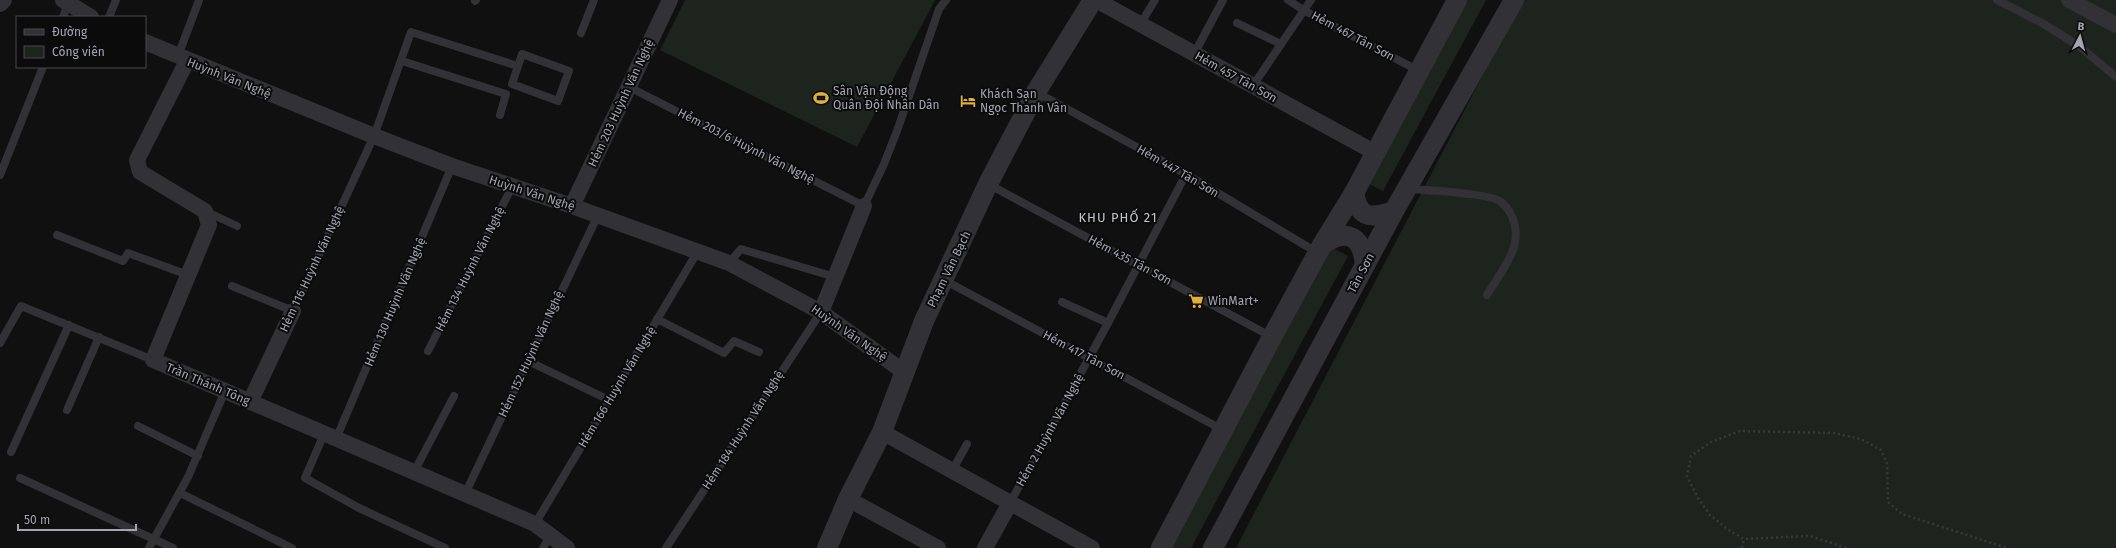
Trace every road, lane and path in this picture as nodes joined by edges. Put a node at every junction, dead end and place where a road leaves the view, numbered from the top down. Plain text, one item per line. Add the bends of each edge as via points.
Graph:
1 (4, 0) edge
2 (116, 0) edge
3 (199, 0) edge
4 (594, 0) edge
5 (670, 0) edge
6 (946, 0) edge
7 (1094, 0) edge
8 (1155, 0) edge
9 (1223, 0) edge
10 (1288, 0) edge
11 (1312, 0) edge
12 (1457, 0) edge
13 (1514, 0) edge
14 (1997, 0) edge
15 (2069, 0) edge
16 (0, 4) edge
17 (65, 7) edge
18 (1305, 11) junction
19 (88, 16) edge
20 (109, 16) edge
21 (1141, 23) junction
22 (1237, 23) dead end
23 (2116, 25) edge
24 (582, 33) dead end
25 (146, 42) edge
26 (1281, 44) junction
27 (1194, 54) junction
28 (183, 59) junction
29 (402, 61) junction
30 (518, 66) junction
31 (43, 68) edge
32 (1419, 71) junction
33 (2116, 77) edge
34 (629, 87) junction
35 (1252, 87) junction
36 (1036, 92) junction
37 (500, 115) dead end
38 (374, 136) junction
39 (1376, 153) junction
40 (452, 166) junction
41 (0, 174) edge
42 (1186, 174) junction
43 (988, 184) junction
44 (512, 187) junction
45 (1407, 189) junction
46 (1354, 194) junction
47 (572, 206) junction
48 (864, 206) junction
49 (205, 211) junction
50 (1394, 211) junction
51 (598, 215) junction
52 (237, 226) dead end
53 (57, 235) dead end
54 (1320, 249) junction
55 (698, 251) junction
56 (729, 263) junction
57 (1139, 265) junction
58 (1365, 265) junction
59 (188, 275) junction
60 (835, 277) junction
61 (944, 280) junction
62 (232, 286) dead end
63 (1488, 295) dead end
64 (1062, 302) dead end
65 (292, 311) junction
66 (820, 312) junction
67 (657, 319) junction
68 (1108, 323) junction
69 (68, 324) junction
70 (99, 337) junction
71 (1272, 337) junction
72 (0, 343) edge
73 (428, 350) dead end
74 (759, 352) dead end
75 (1090, 358) junction
76 (153, 360) junction
77 (528, 362) junction
78 (904, 372) junction
79 (225, 391) junction
80 (454, 396) dead end
81 (609, 400) junction
82 (250, 402) junction
83 (66, 410) dead end
84 (138, 426) dead end
85 (1223, 430) junction
86 (882, 432) junction
87 (330, 436) junction
88 (967, 444) dead end
89 (12, 452) dead end
90 (198, 456) junction
91 (952, 471) junction
92 (414, 472) junction
93 (20, 478) dead end
94 (180, 492) junction
95 (465, 494) junction
96 (848, 500) junction
97 (1010, 503) junction
98 (535, 524) junction
99 (154, 539) junction
100 (1744, 539) junction
101 (546, 542) edge
102 (1832, 544) junction
103 (149, 548) edge
104 (173, 548) edge
105 (292, 548) edge
106 (445, 548) edge
107 (568, 548) edge
108 (666, 548) edge
109 (827, 548) edge
110 (938, 548) edge
111 (985, 548) edge
112 (1092, 548) edge
113 (1161, 548) edge
114 (1213, 548) edge
115 (1742, 548) edge
116 (1833, 548) edge
117 (1846, 548) edge
118 (2007, 548) edge

1 - 16 street
2 - 20 lane
3 - 28 lane
4 - 24 lane
5 - 34 street, Hẻm 203 Huỳnh Văn Nghệ
6 - 48 lane via 939,9 884,164
7 - 21 street, Hẻm 457 Tân Sơn
7 - 36 street, Phạm Văn Bạch
8 - 21 lane
9 - 27 lane
10 - 18 lane, Hẻm 467 Tân Sơn
11 - 18 lane
12 - 32 street
13 - 45 street, Tân Sơn
14 - 33 lane via 2079,46
15 - 23 street
17 - 19 street
18 - 26 lane
18 - 32 lane, Hẻm 467 Tân Sơn
21 - 27 street, Hẻm 457 Tân Sơn
22 - 26 lane
25 - 28 street, Huỳnh Văn Nghệ
26 - 35 lane
27 - 35 street, Hẻm 457 Tân Sơn
28 - 38 street, Huỳnh Văn Nghệ
28 - 49 street via 137,160 140,172
29 - 30 lane, Hẻm 116 Huỳnh Văn Nghệ via 411,32
29 - 37 lane via 506,94
29 - 38 lane, Hẻm 116 Huỳnh Văn Nghệ
30 - 30 lane via 522,54 569,71 558,101 512,84
31 - 41 lane
32 - 39 street
34 - 47 street, Hẻm 203 Huỳnh Văn Nghệ
34 - 48 lane, Hẻm 203/6 Huỳnh Văn Nghệ
35 - 39 street, Hẻm 457 Tân Sơn
36 - 42 lane, Hẻm 447 Tân Sơn
36 - 43 street, Phạm Văn Bạch
38 - 40 street, Huỳnh Văn Nghệ
38 - 65 lane, Hẻm 116 Huỳnh Văn Nghệ
39 - 46 street
40 - 44 street, Huỳnh Văn Nghệ
40 - 87 lane, Hẻm 130 Huỳnh Văn Nghệ
42 - 54 lane, Hẻm 447 Tân Sơn
42 - 57 lane, Hẻm 2 Huỳnh Văn Nghệ
43 - 57 lane, Hẻm 435 Tân Sơn
43 - 61 street, Phạm Văn Bạch
44 - 47 street, Huỳnh Văn Nghệ
44 - 73 lane, Hẻm 134 Huỳnh Văn Nghệ
45 - 50 street, Tân Sơn
45 - 63 lane via 1457,191 1501,201 1511,214 1516,229 1514,248
46 - 50 street via 1356,205 1362,213 1375,217
46 - 54 street
47 - 51 street, Huỳnh Văn Nghệ
48 - 60 street
49 - 52 lane
49 - 59 street, Trần Thánh Tông via 209,225
50 - 58 street, Tân Sơn
51 - 55 street, Huỳnh Văn Nghệ
51 - 77 lane, Hẻm 152 Huỳnh Văn Nghệ
53 - 59 lane via 123,261 128,253
54 - 58 street via 1332,238 1342,235 1354,238 1364,250
54 - 71 street
55 - 56 street, Huỳnh Văn Nghệ
55 - 67 lane, Hẻm 166 Huỳnh Văn Nghệ
56 - 60 lane via 741,249
56 - 66 street, Huỳnh Văn Nghệ
57 - 68 lane, Hẻm 2 Huỳnh Văn Nghệ
57 - 71 lane, Hẻm 435 Tân Sơn
58 - 114 street, Tân Sơn
59 - 76 street, Trần Thánh Tông
60 - 66 street
61 - 75 lane, Hẻm 417 Tân Sơn
61 - 78 street, Phạm Văn Bạch
62 - 65 lane
64 - 68 lane
65 - 82 street, Hẻm 116 Huỳnh Văn Nghệ
66 - 78 street, Huỳnh Văn Nghệ
66 - 108 lane, Hẻm 184 Huỳnh Văn Nghệ
67 - 74 lane via 724,353 734,341
67 - 81 lane, Hẻm 166 Huỳnh Văn Nghệ
68 - 75 lane, Hẻm 2 Huỳnh Văn Nghệ
69 - 70 lane
69 - 72 lane via 21,306
69 - 89 lane
70 - 76 lane
70 - 83 lane
71 - 85 street
75 - 85 lane, Hẻm 417 Tân Sơn
75 - 97 lane, Hẻm 2 Huỳnh Văn Nghệ
76 - 79 street, Trần Thánh Tông
77 - 81 lane
77 - 95 lane, Hẻm 152 Huỳnh Văn Nghệ
78 - 86 street, Phạm Văn Bạch
79 - 82 street, Trần Thánh Tông
79 - 90 lane
80 - 92 lane
81 - 98 lane, Hẻm 166 Huỳnh Văn Nghệ
82 - 87 street, Trần Thánh Tông
84 - 90 lane
85 - 113 street
86 - 91 street
86 - 96 street, Phạm Văn Bạch
87 - 92 street, Trần Thánh Tông
87 - 106 lane, Hẻm 130 Huỳnh Văn Nghệ via 305,478 359,508
88 - 91 lane
90 - 94 lane
91 - 97 street
92 - 95 street, Trần Thánh Tông
93 - 99 lane
94 - 99 lane
94 - 105 lane
95 - 98 street, Trần Thánh Tông
96 - 109 street, Phạm Văn Bạch
96 - 110 street
97 - 111 street
97 - 112 street
98 - 101 street, Trần Thánh Tông
99 - 103 lane
99 - 104 lane
100 - 102 path via 1810,536
100 - 115 path
100 - 118 path via 1730,532 1710,515 1698,498 1687,476 1691,456 1711,442 1740,431 1834,433 1861,439 1881,450 1887,463 1888,502 1902,514
101 - 107 street, Trần Thánh Tông
102 - 116 path
102 - 117 path

